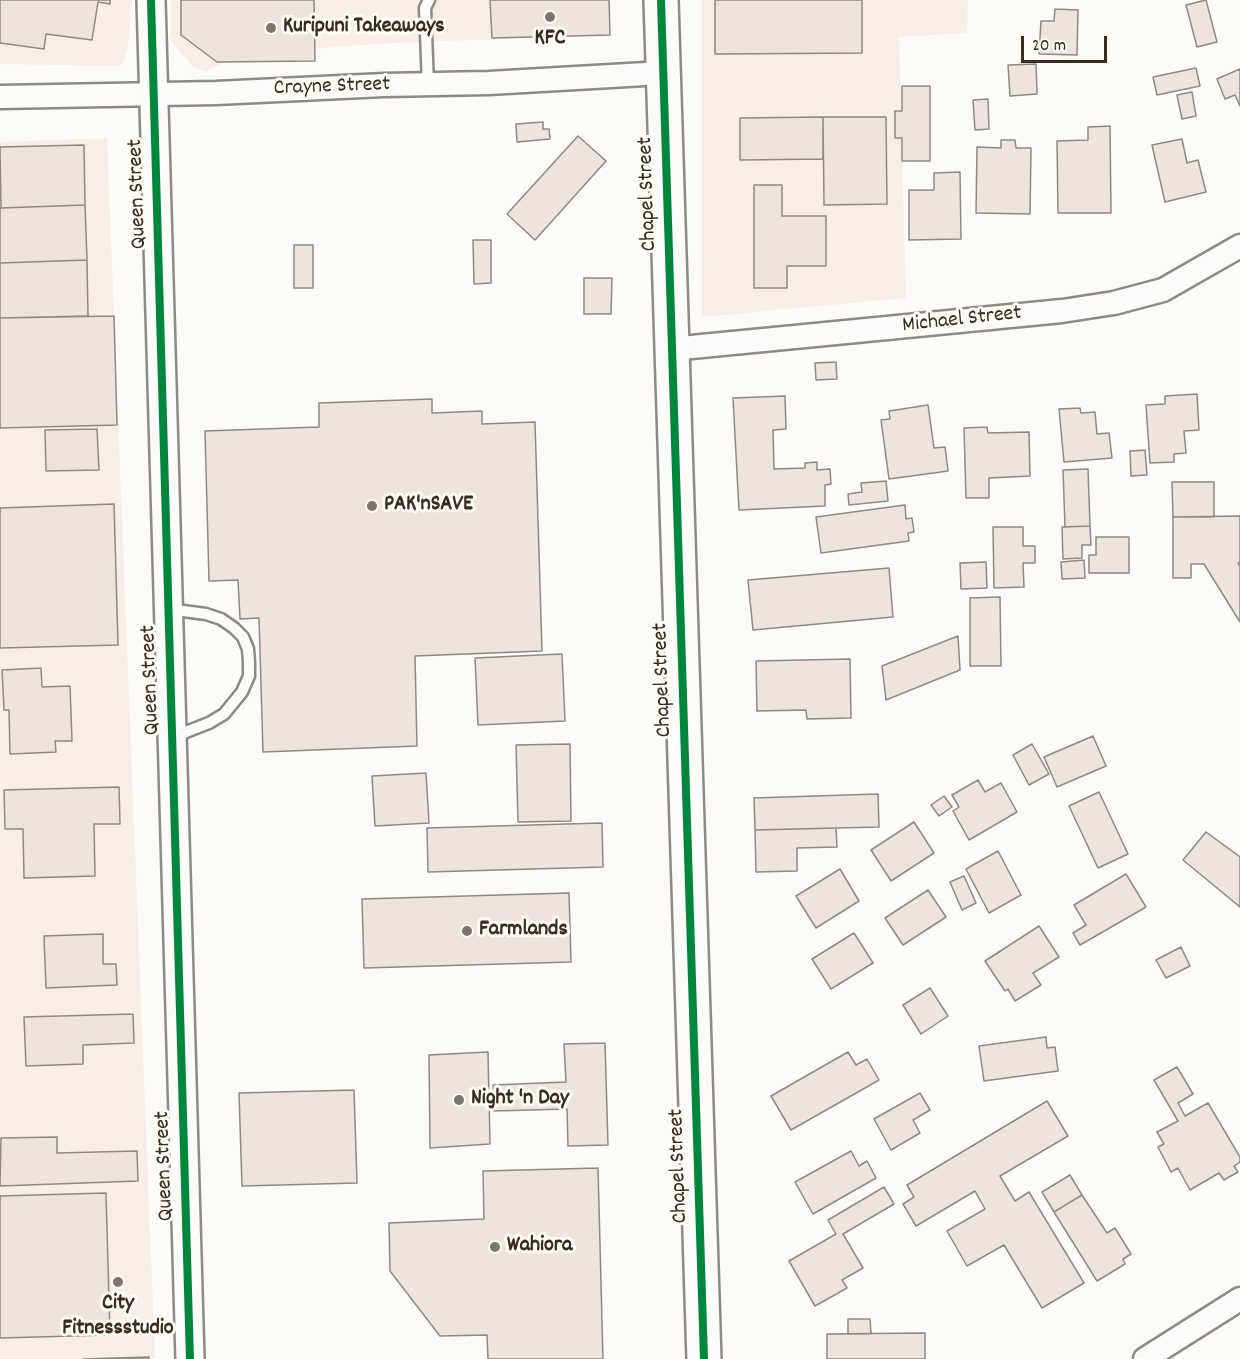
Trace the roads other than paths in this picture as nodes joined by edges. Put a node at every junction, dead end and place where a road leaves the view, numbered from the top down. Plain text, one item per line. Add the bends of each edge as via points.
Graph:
1 (151, 0) edge
2 (429, 0) edge
3 (661, 0) edge
4 (663, 73) junction
5 (428, 85) junction
6 (154, 95) junction
7 (0, 97) edge
8 (1240, 246) edge
9 (671, 350) junction
10 (168, 609) junction
11 (172, 737) junction
12 (1240, 1299) edge
13 (190, 1359) edge
14 (704, 1359) edge
15 (1145, 1359) edge

1 - 6 street, Queen Street
2 - 5 lane via 425,9
3 - 4 highway, Chapel Street
4 - 5 street, Crayne Street
4 - 9 highway, Chapel Street
5 - 6 street, Crayne Street
6 - 7 street, Crayne Street
6 - 10 street, Queen Street
8 - 9 street, Michael Street via 1162,290 1114,303
9 - 14 highway, Chapel Street
10 - 11 street, Queen Street
10 - 11 lane via 221,619 243,637 249,662 249,676 242,692 224,714
11 - 13 street, Queen Street
12 - 15 street

